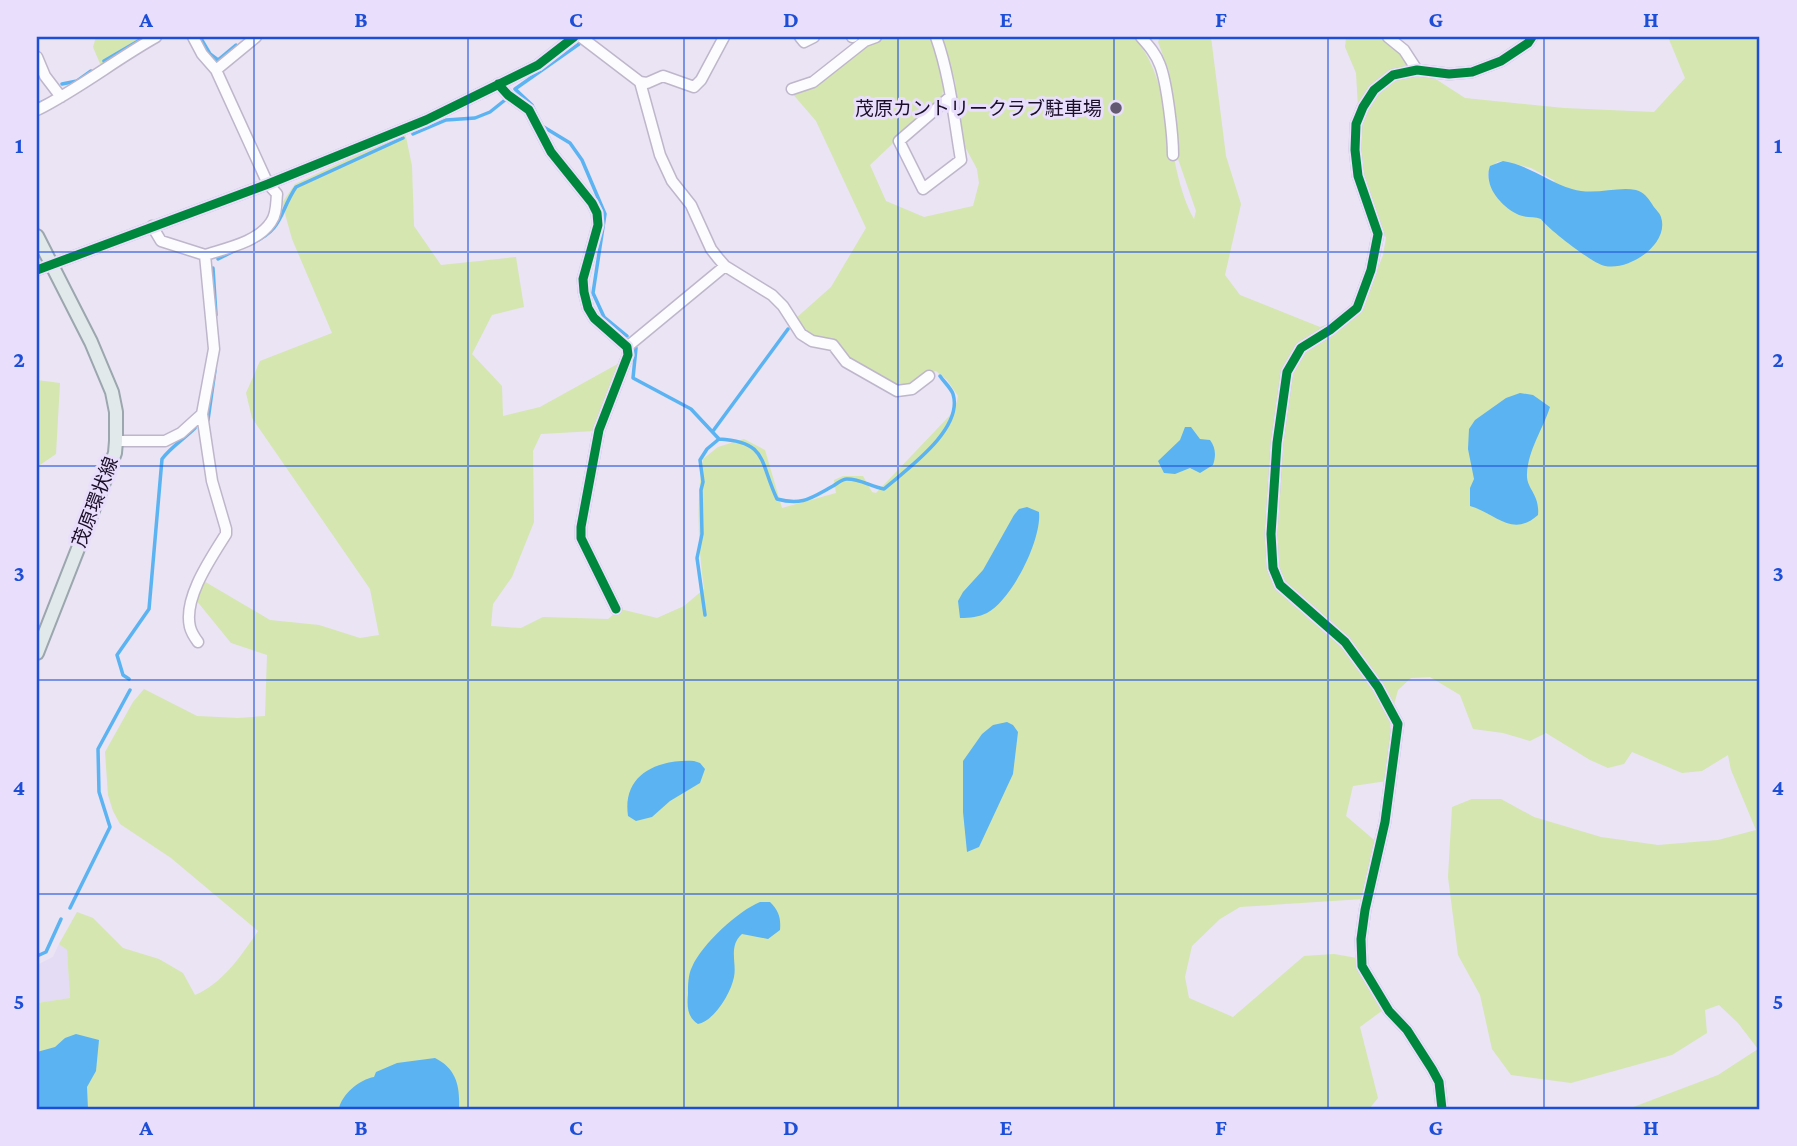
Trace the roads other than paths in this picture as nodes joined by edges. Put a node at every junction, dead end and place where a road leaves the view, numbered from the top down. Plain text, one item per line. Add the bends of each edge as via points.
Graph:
1 (156, 37) edge
2 (193, 37) edge
3 (256, 37) edge
4 (574, 37) edge
5 (581, 37) edge
6 (724, 37) edge
7 (800, 37) edge
8 (814, 37) edge
9 (876, 37) edge
10 (936, 37) edge
11 (1141, 37) edge
12 (1388, 37) edge
13 (1532, 37) edge
14 (37, 57) edge
15 (216, 70) junction
16 (1417, 70) junction
17 (39, 71) edge
18 (640, 82) junction
19 (498, 84) junction
20 (792, 89) dead end
21 (61, 96) junction
22 (950, 96) junction
23 (37, 110) edge
24 (1172, 155) dead end
25 (268, 184) junction
26 (152, 226) junction
27 (37, 236) edge
28 (205, 255) junction
29 (50, 264) junction
30 (725, 266) junction
31 (37, 270) edge
32 (627, 346) junction
33 (929, 376) dead end
34 (202, 414) junction
35 (116, 441) junction
36 (616, 609) dead end
37 (198, 642) dead end
38 (37, 653) edge
39 (1442, 1109) edge

1 - 21 street
2 - 15 street
3 - 15 street
4 - 19 street via 538,65
5 - 18 street
6 - 18 street via 694,87 663,76
7 - 8 street via 804,42
9 - 20 street via 813,82
10 - 22 street
11 - 24 street via 1161,68
12 - 16 street
13 - 16 street via 1502,61 1472,72
14 - 17 street
15 - 25 street
16 - 39 street via 1393,75 1374,90 1356,124 1358,176 1378,234 1371,270 1357,308 1301,348 1287,372 1271,534 1273,568 1280,585 1345,642 1398,724 1385,822 1365,910 1362,966 1432,1069 1439,1082
17 - 21 street
18 - 30 street via 672,181
19 - 25 street via 426,120
19 - 32 street via 529,110 551,152 597,213 584,292 594,318
21 - 23 street
22 - 22 street via 961,160 923,189 899,141
25 - 26 street
25 - 28 street via 277,194 273,220 248,240
26 - 28 street via 161,241
26 - 29 street
27 - 29 main road, 茂原環状線
28 - 34 street via 214,349
29 - 31 street
29 - 35 main road, 茂原環状線 via 111,392
30 - 32 street
30 - 33 street via 772,295 801,334 833,345 845,362 897,391 912,389
32 - 36 street via 622,375 599,430 581,527 581,538
34 - 35 street via 165,441
34 - 37 street via 226,534 204,567 190,611 188,625
35 - 38 main road, 茂原環状線

